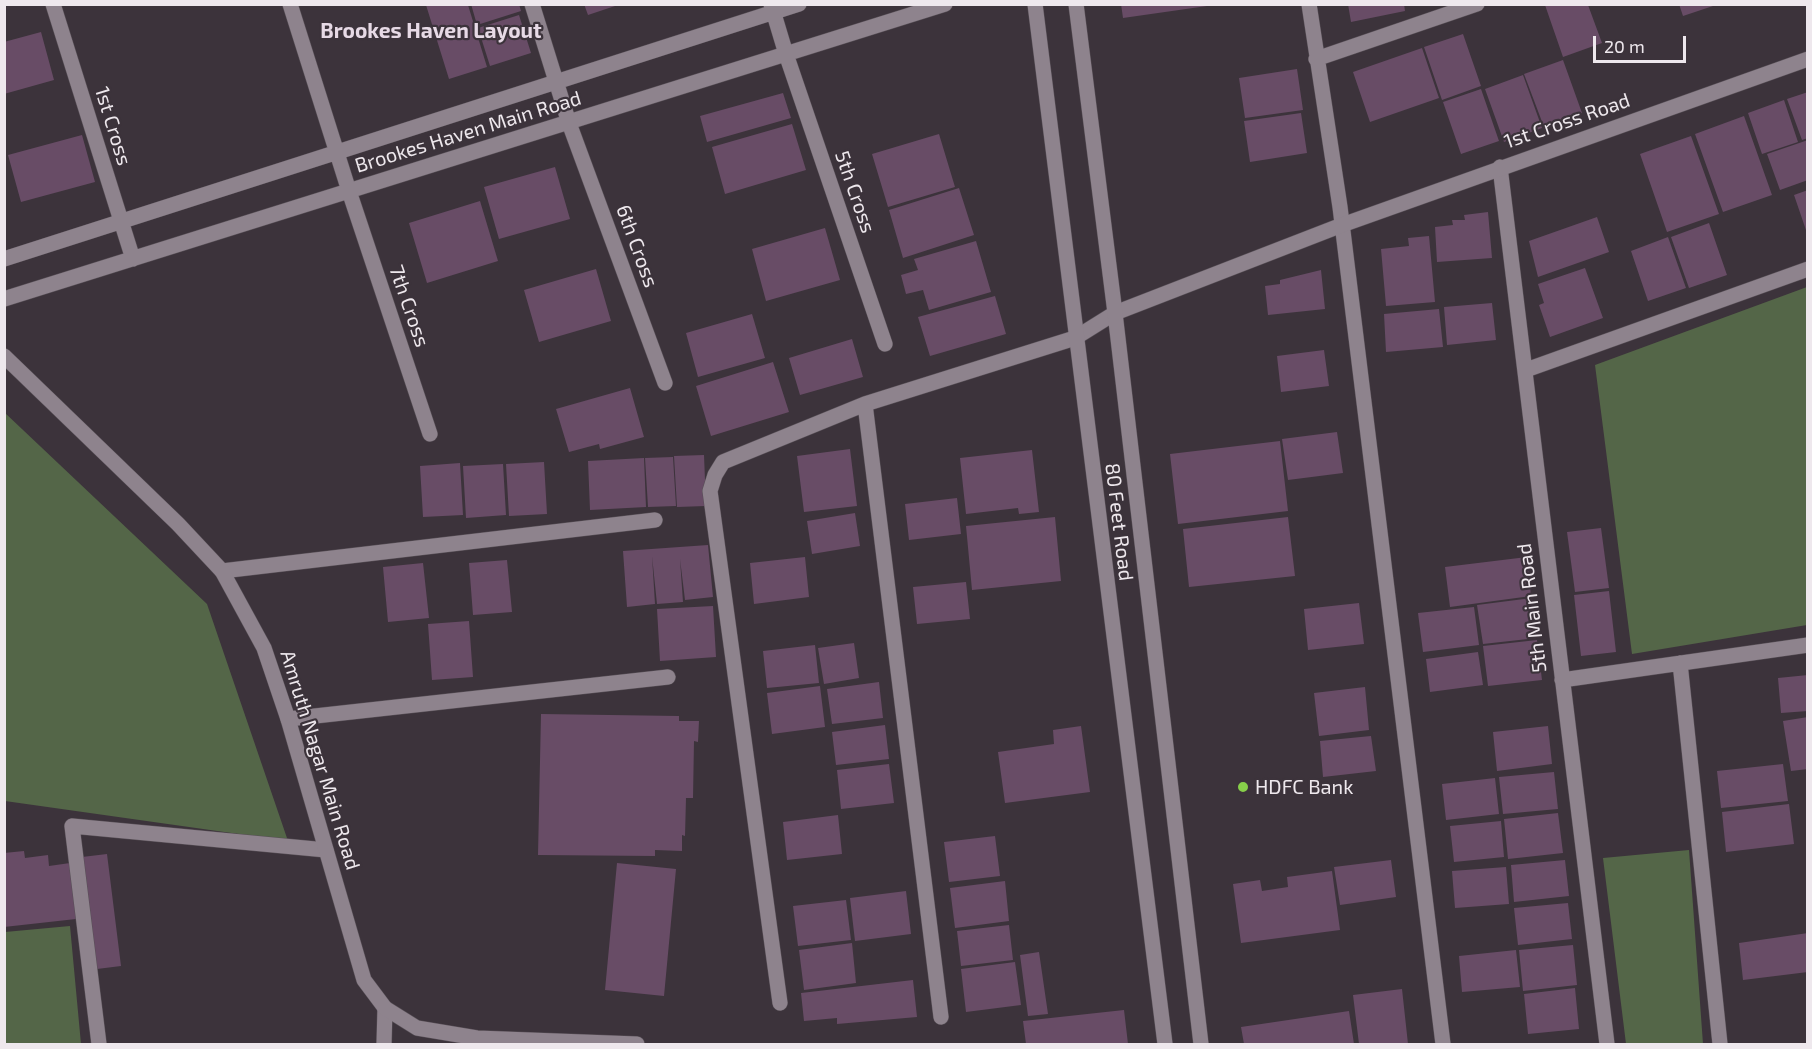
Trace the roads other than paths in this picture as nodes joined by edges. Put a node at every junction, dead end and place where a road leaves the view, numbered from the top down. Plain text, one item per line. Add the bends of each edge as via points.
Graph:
1 (53, 4) edge
2 (290, 4) edge
3 (532, 4) edge
4 (799, 4) edge
5 (945, 4) edge
6 (1035, 4) edge
7 (1076, 4) edge
8 (1309, 4) edge
9 (1477, 4) edge
10 (772, 9) edge
11 (786, 54) junction
12 (1808, 58) edge
13 (1316, 59) junction
14 (556, 83) junction
15 (569, 123) junction
16 (338, 154) junction
17 (1500, 167) junction
18 (349, 191) junction
19 (122, 224) junction
20 (1341, 225) junction
21 (4, 260) edge
22 (133, 260) junction
23 (1808, 269) edge
24 (4, 299) edge
25 (1115, 313) junction
26 (1075, 338) junction
27 (885, 344) dead end
28 (4, 356) edge
29 (1526, 370) junction
30 (665, 383) dead end
31 (865, 404) junction
32 (430, 434) dead end
33 (654, 520) dead end
34 (222, 571) junction
35 (1808, 645) edge
36 (1680, 663) junction
37 (668, 677) dead end
38 (1562, 680) junction
39 (288, 719) junction
40 (326, 850) junction
41 (780, 1002) dead end
42 (385, 1008) junction
43 (941, 1017) dead end
44 (99, 1044) edge
45 (384, 1044) edge
46 (637, 1044) edge
47 (1165, 1044) edge
48 (1201, 1044) edge
49 (1443, 1044) edge
50 (1607, 1044) edge
51 (1720, 1044) edge

1 - 19 street, 1st Cross
2 - 16 street, 7th Cross
3 - 14 street, 6th Cross
4 - 10 street, Brookes Haven Main Road
5 - 11 street, Brookes Haven Main Road
6 - 26 street, 80 Feet Road
7 - 25 street, 80 Feet Road
8 - 13 street
9 - 13 street
10 - 11 street, 5th Cross
10 - 14 street, Brookes Haven Main Road
11 - 15 street, Brookes Haven Main Road
11 - 27 street, 5th Cross
12 - 17 street, 1st Cross Road
13 - 20 street
14 - 15 street, 6th Cross
14 - 16 street, Brookes Haven Main Road
15 - 18 street, Brookes Haven Main Road
15 - 30 street, 6th Cross
16 - 18 street, 7th Cross
16 - 19 street, Brookes Haven Main Road
17 - 20 street, 1st Cross Road
17 - 29 street, 5th Main Road
18 - 22 street, Brookes Haven Main Road
18 - 32 street, 7th Cross
19 - 21 street, Brookes Haven Main Road
19 - 22 street, 1st Cross
20 - 25 street, 1st Cross Road
20 - 49 street
22 - 24 street, Brookes Haven Main Road
23 - 29 street
25 - 26 street, 1st Cross Road
25 - 48 street, 80 Feet Road
26 - 31 street, 1st Cross Road
26 - 47 street, 80 Feet Road
28 - 34 street, Amruth Nagar Main Road
29 - 38 street, 5th Main Road
31 - 41 street, 1st Cross Road via 723,462 710,491
31 - 43 street
33 - 34 street
34 - 39 street, Amruth Nagar Main Road via 264,648
35 - 36 street
36 - 38 street
36 - 51 street
37 - 39 street
38 - 50 street, 5th Main Road
39 - 40 street, Amruth Nagar Main Road
40 - 42 street, Amruth Nagar Main Road via 364,980
40 - 44 street via 72,826
42 - 45 street
42 - 46 street, Amruth Nagar Main Road via 417,1028 477,1038

